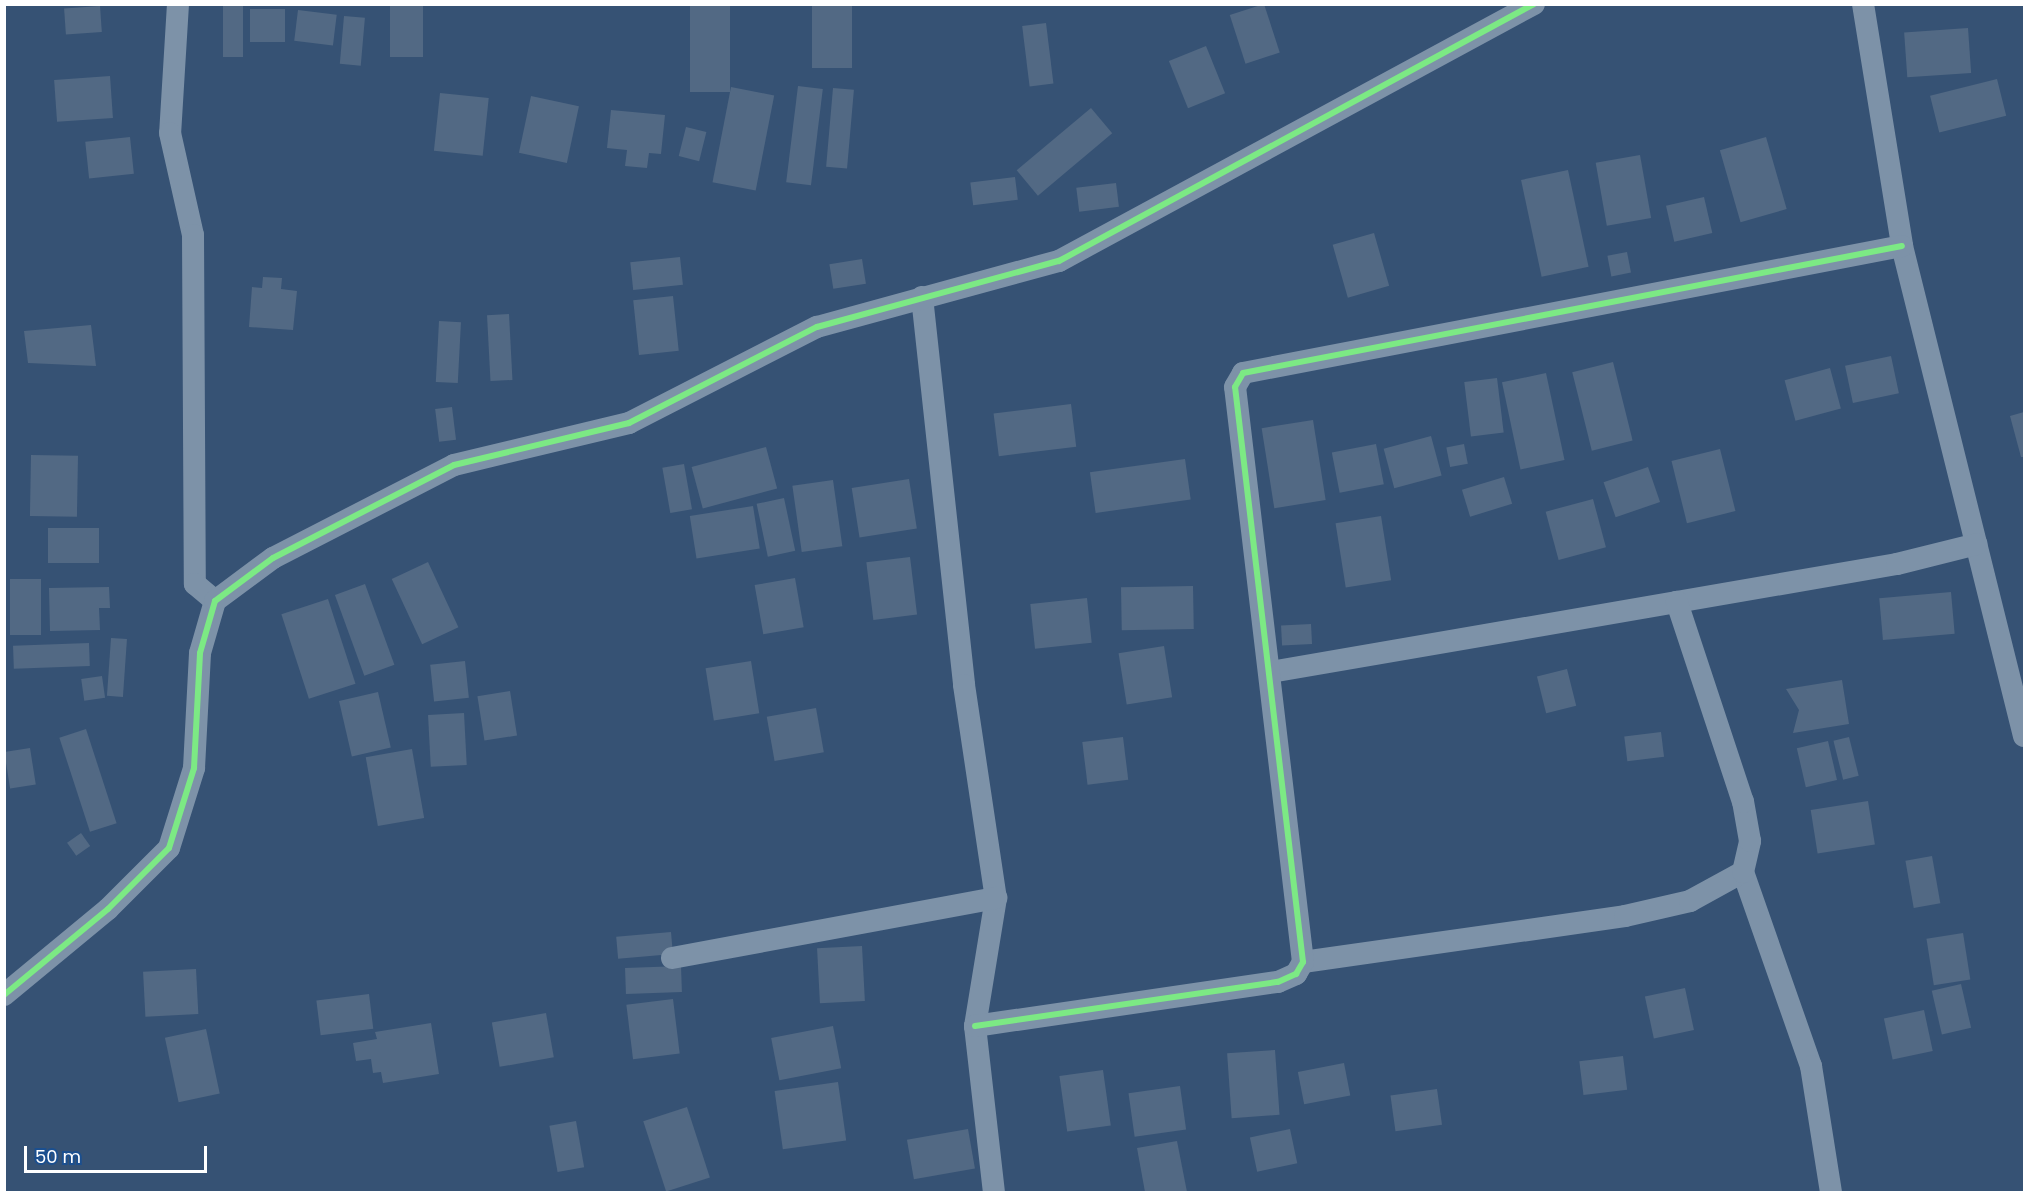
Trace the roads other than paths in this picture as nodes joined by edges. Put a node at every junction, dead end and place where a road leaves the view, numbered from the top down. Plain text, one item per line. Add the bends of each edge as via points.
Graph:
1 (178, 4) edge
2 (1534, 4) edge
3 (1863, 4) edge
4 (1902, 246) junction
5 (922, 297) junction
6 (1977, 544) junction
7 (215, 601) junction
8 (1677, 602) junction
9 (1271, 672) junction
10 (2025, 736) edge
11 (1743, 872) junction
12 (996, 898) junction
13 (672, 958) dead end
14 (1303, 962) junction
15 (4, 995) edge
16 (975, 1026) junction
17 (994, 1192) edge
18 (1832, 1192) edge

1 - 7 street via 170,133 193,235 195,584
2 - 5 street via 1059,261
3 - 4 street
4 - 6 street
4 - 9 street via 1243,373 1235,387
5 - 7 street via 817,327 629,423 454,465 273,558
5 - 12 street via 964,685
6 - 8 street
6 - 10 street
7 - 15 street via 200,653 194,768 169,848 108,909
8 - 9 street
8 - 11 street via 1743,802 1750,842
9 - 14 street
11 - 14 street via 1690,902
11 - 18 street via 1811,1066
12 - 13 street
12 - 16 street
14 - 16 street via 1296,974 1278,982
16 - 17 street

